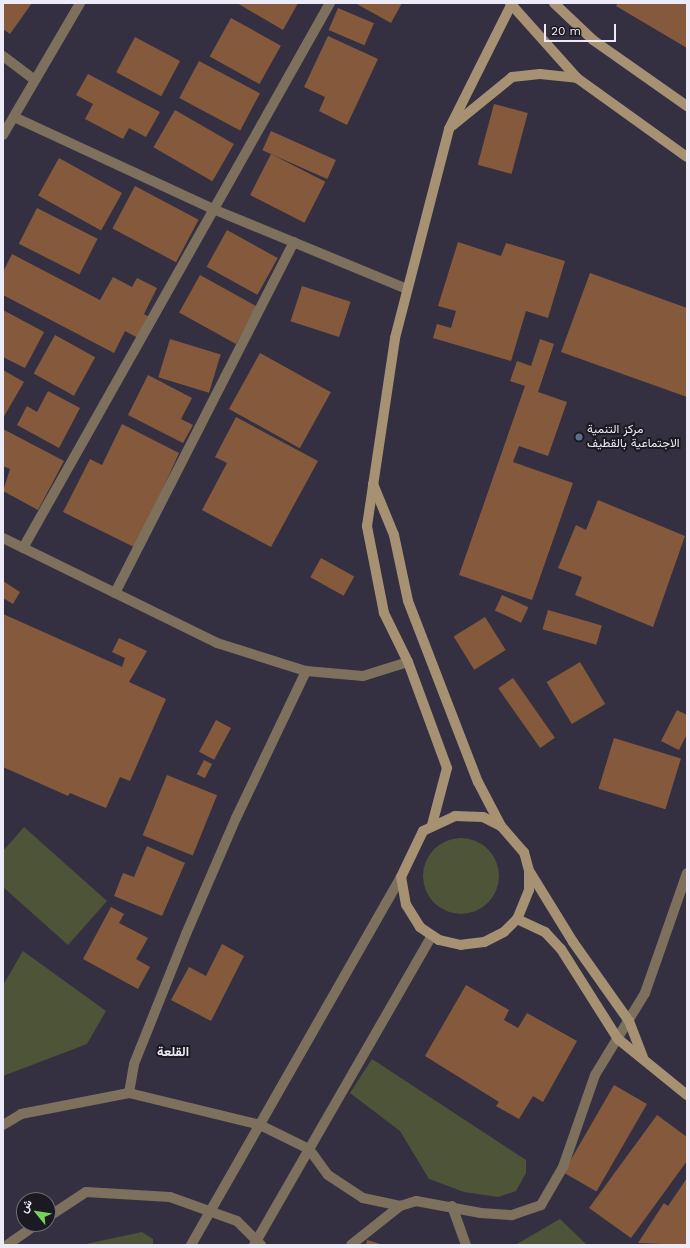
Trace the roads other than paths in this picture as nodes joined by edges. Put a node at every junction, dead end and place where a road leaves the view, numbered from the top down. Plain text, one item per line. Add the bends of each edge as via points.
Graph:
1 (80, 3) edge
2 (330, 3) edge
3 (554, 3) edge
4 (511, 4) edge
5 (3, 56) edge
6 (577, 78) junction
7 (34, 79) junction
8 (687, 106) edge
9 (14, 117) junction
10 (449, 129) junction
11 (3, 135) edge
12 (687, 157) edge
13 (213, 209) junction
14 (294, 242) junction
15 (407, 289) junction
16 (373, 484) junction
17 (3, 538) edge
18 (23, 548) junction
19 (115, 593) junction
20 (408, 662) junction
21 (306, 671) junction
22 (432, 825) junction
23 (501, 826) junction
24 (530, 871) junction
25 (687, 873) edge
26 (401, 877) junction
27 (517, 919) junction
28 (432, 935) junction
29 (629, 1021) junction
30 (618, 1039) junction
31 (643, 1057) junction
32 (129, 1093) junction
33 (687, 1095) edge
34 (3, 1125) edge
35 (260, 1125) junction
36 (309, 1150) junction
37 (400, 1206) junction
38 (452, 1206) junction
39 (56, 1212) edge
40 (210, 1212) junction
41 (26, 1232) edge
42 (257, 1243) edge
43 (7, 1245) edge
44 (191, 1245) edge
45 (350, 1245) edge
46 (466, 1245) edge

1 - 7 street
2 - 13 street
3 - 8 street via 593,40
4 - 6 street
4 - 10 street
5 - 7 street
6 - 10 street via 540,74 512,77
6 - 12 street
7 - 9 street
9 - 11 street
9 - 13 street
10 - 15 street
13 - 14 street
13 - 18 street
14 - 15 street
14 - 19 street
15 - 16 street via 395,338
16 - 20 street via 367,526 384,613
16 - 23 street via 394,535 408,601 478,782
17 - 18 street
18 - 19 street
19 - 21 street via 217,642
20 - 21 street via 363,676
20 - 22 street via 447,768
21 - 32 street via 236,818 186,934 134,1064
22 - 23 street via 455,816 483,817
22 - 26 street via 423,831
23 - 24 street via 524,852
24 - 27 street via 529,890
24 - 29 street via 573,942
25 - 29 street via 645,993
26 - 28 street via 406,906 420,927
26 - 35 street
27 - 28 street via 504,932 484,942 461,945
27 - 30 street via 545,932 561,949
28 - 36 street
29 - 30 street
29 - 31 street
30 - 31 street
30 - 38 street via 595,1075 563,1167 541,1205 512,1215 480,1213
31 - 33 street
32 - 34 street via 21,1114
32 - 35 street
35 - 36 street
35 - 40 street
36 - 37 street via 328,1175 363,1198
36 - 42 street
37 - 38 street via 416,1201
37 - 45 street
38 - 46 street
39 - 40 street via 86,1192 170,1197
40 - 42 street via 237,1221
40 - 44 street
41 - 43 street

